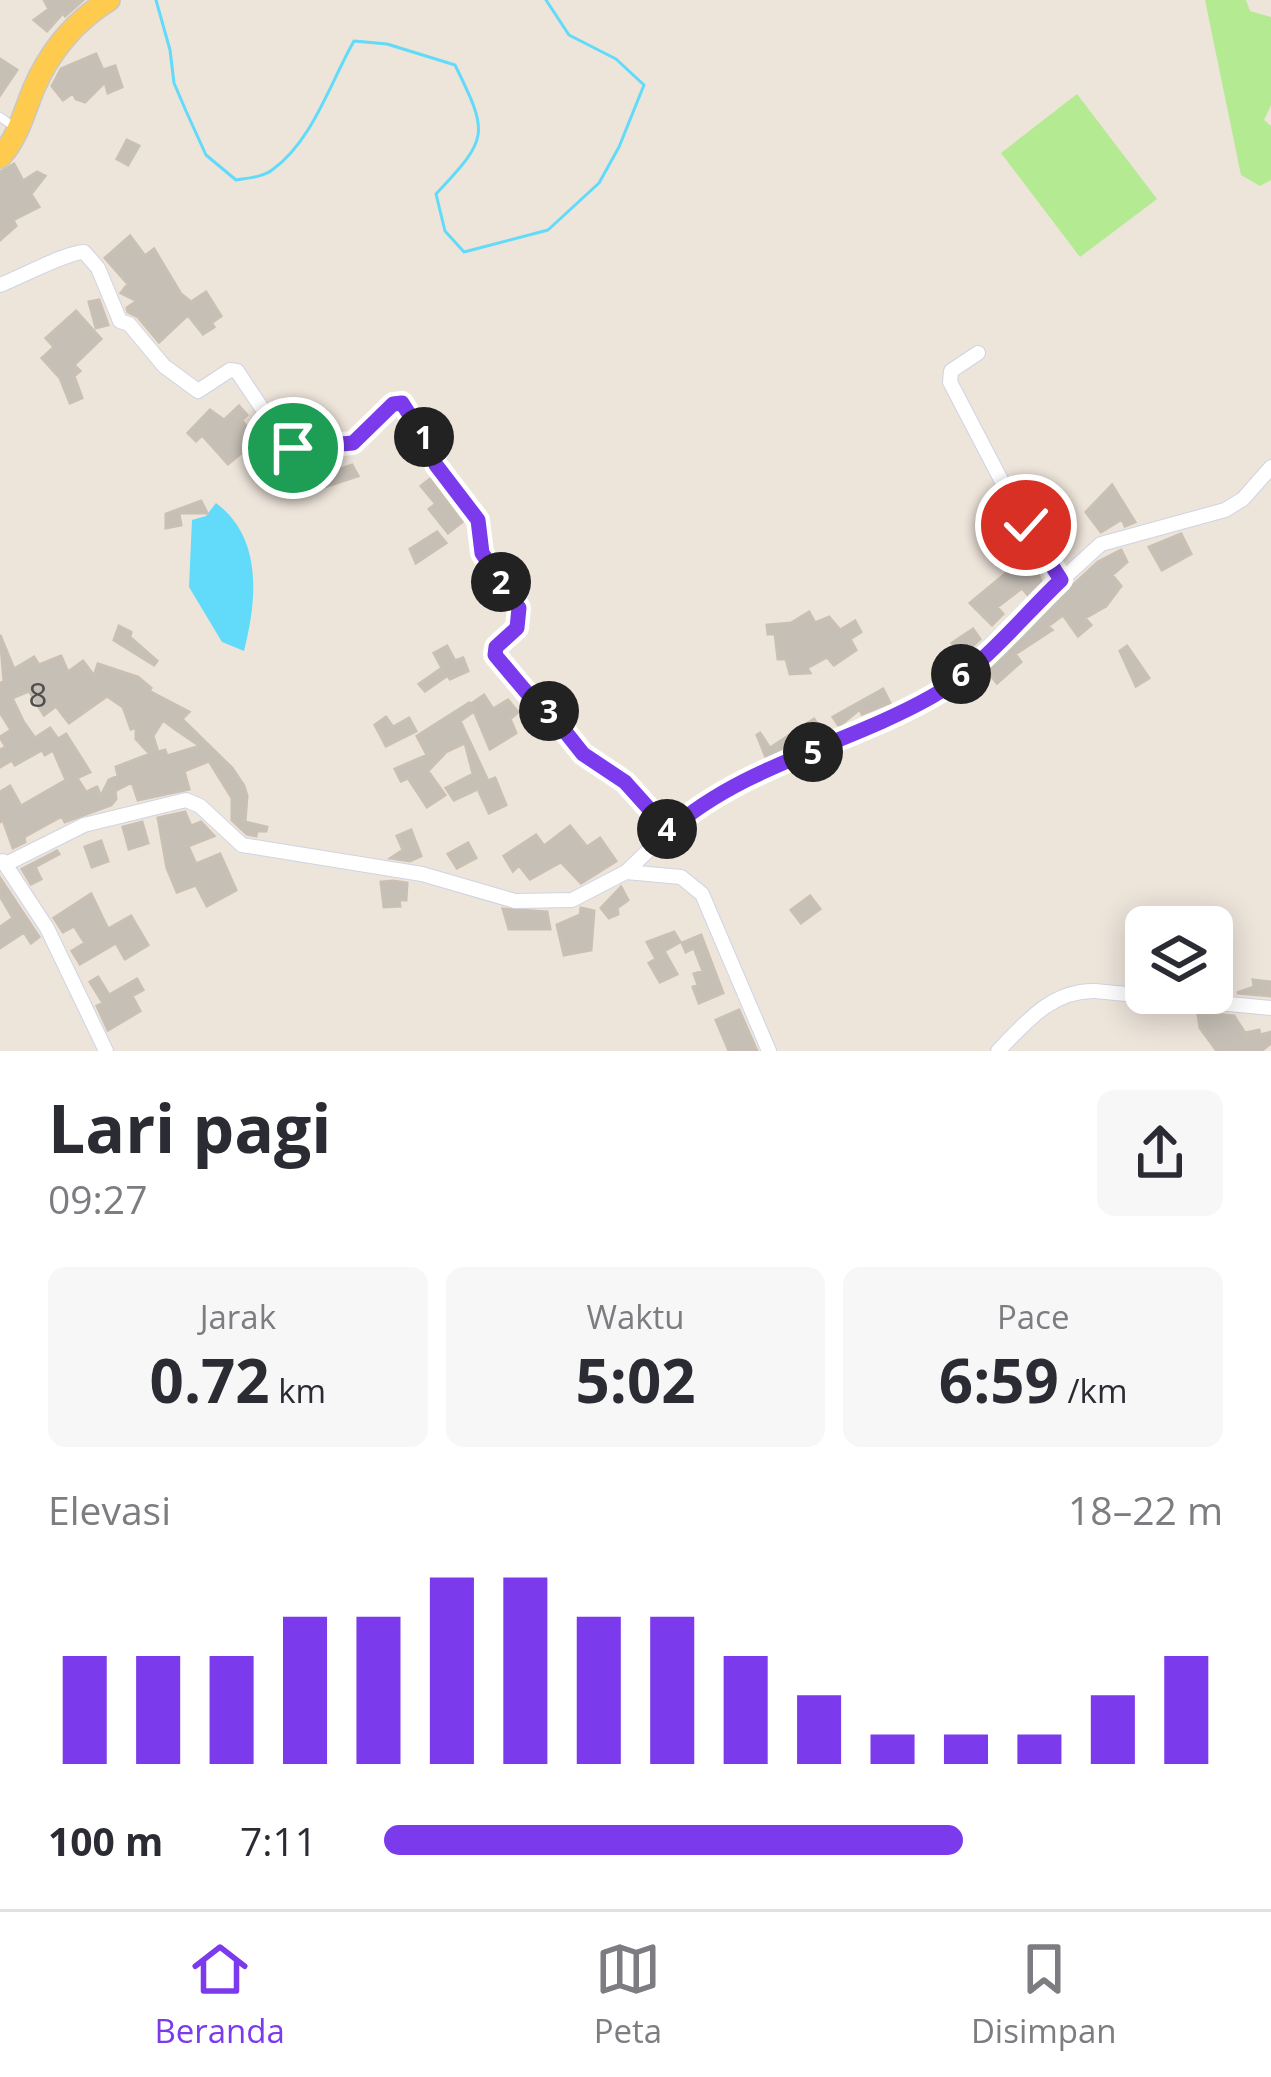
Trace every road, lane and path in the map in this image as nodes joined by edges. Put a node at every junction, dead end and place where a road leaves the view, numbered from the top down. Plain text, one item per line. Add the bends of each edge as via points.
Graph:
1 (109, 0) edge
2 (9, 123) edge
3 (0, 158) edge
4 (0, 285) edge
5 (978, 353) dead end
6 (1271, 467) edge
7 (1061, 580) junction
8 (669, 831) junction
9 (3, 862) edge
10 (626, 872) junction
11 (1271, 1008) edge
12 (106, 1051) edge
13 (769, 1051) edge
14 (998, 1051) edge

1 - 2 main road via 57,47
2 - 3 main road
4 - 8 street via 84,252 120,321 168,369 198,391 237,370 275,444 353,443 402,403 478,520 482,553 519,608 517,628 495,655 583,754 625,782
5 - 7 street via 951,371 950,382
6 - 7 street via 1236,505 1110,540
7 - 8 street via 935,695 756,775
8 - 10 street
9 - 10 street via 84,826 185,800 242,845 422,874 515,901 572,900
9 - 12 street via 55,944
10 - 13 street via 681,877 702,894
11 - 14 street via 1074,992 1047,1004

